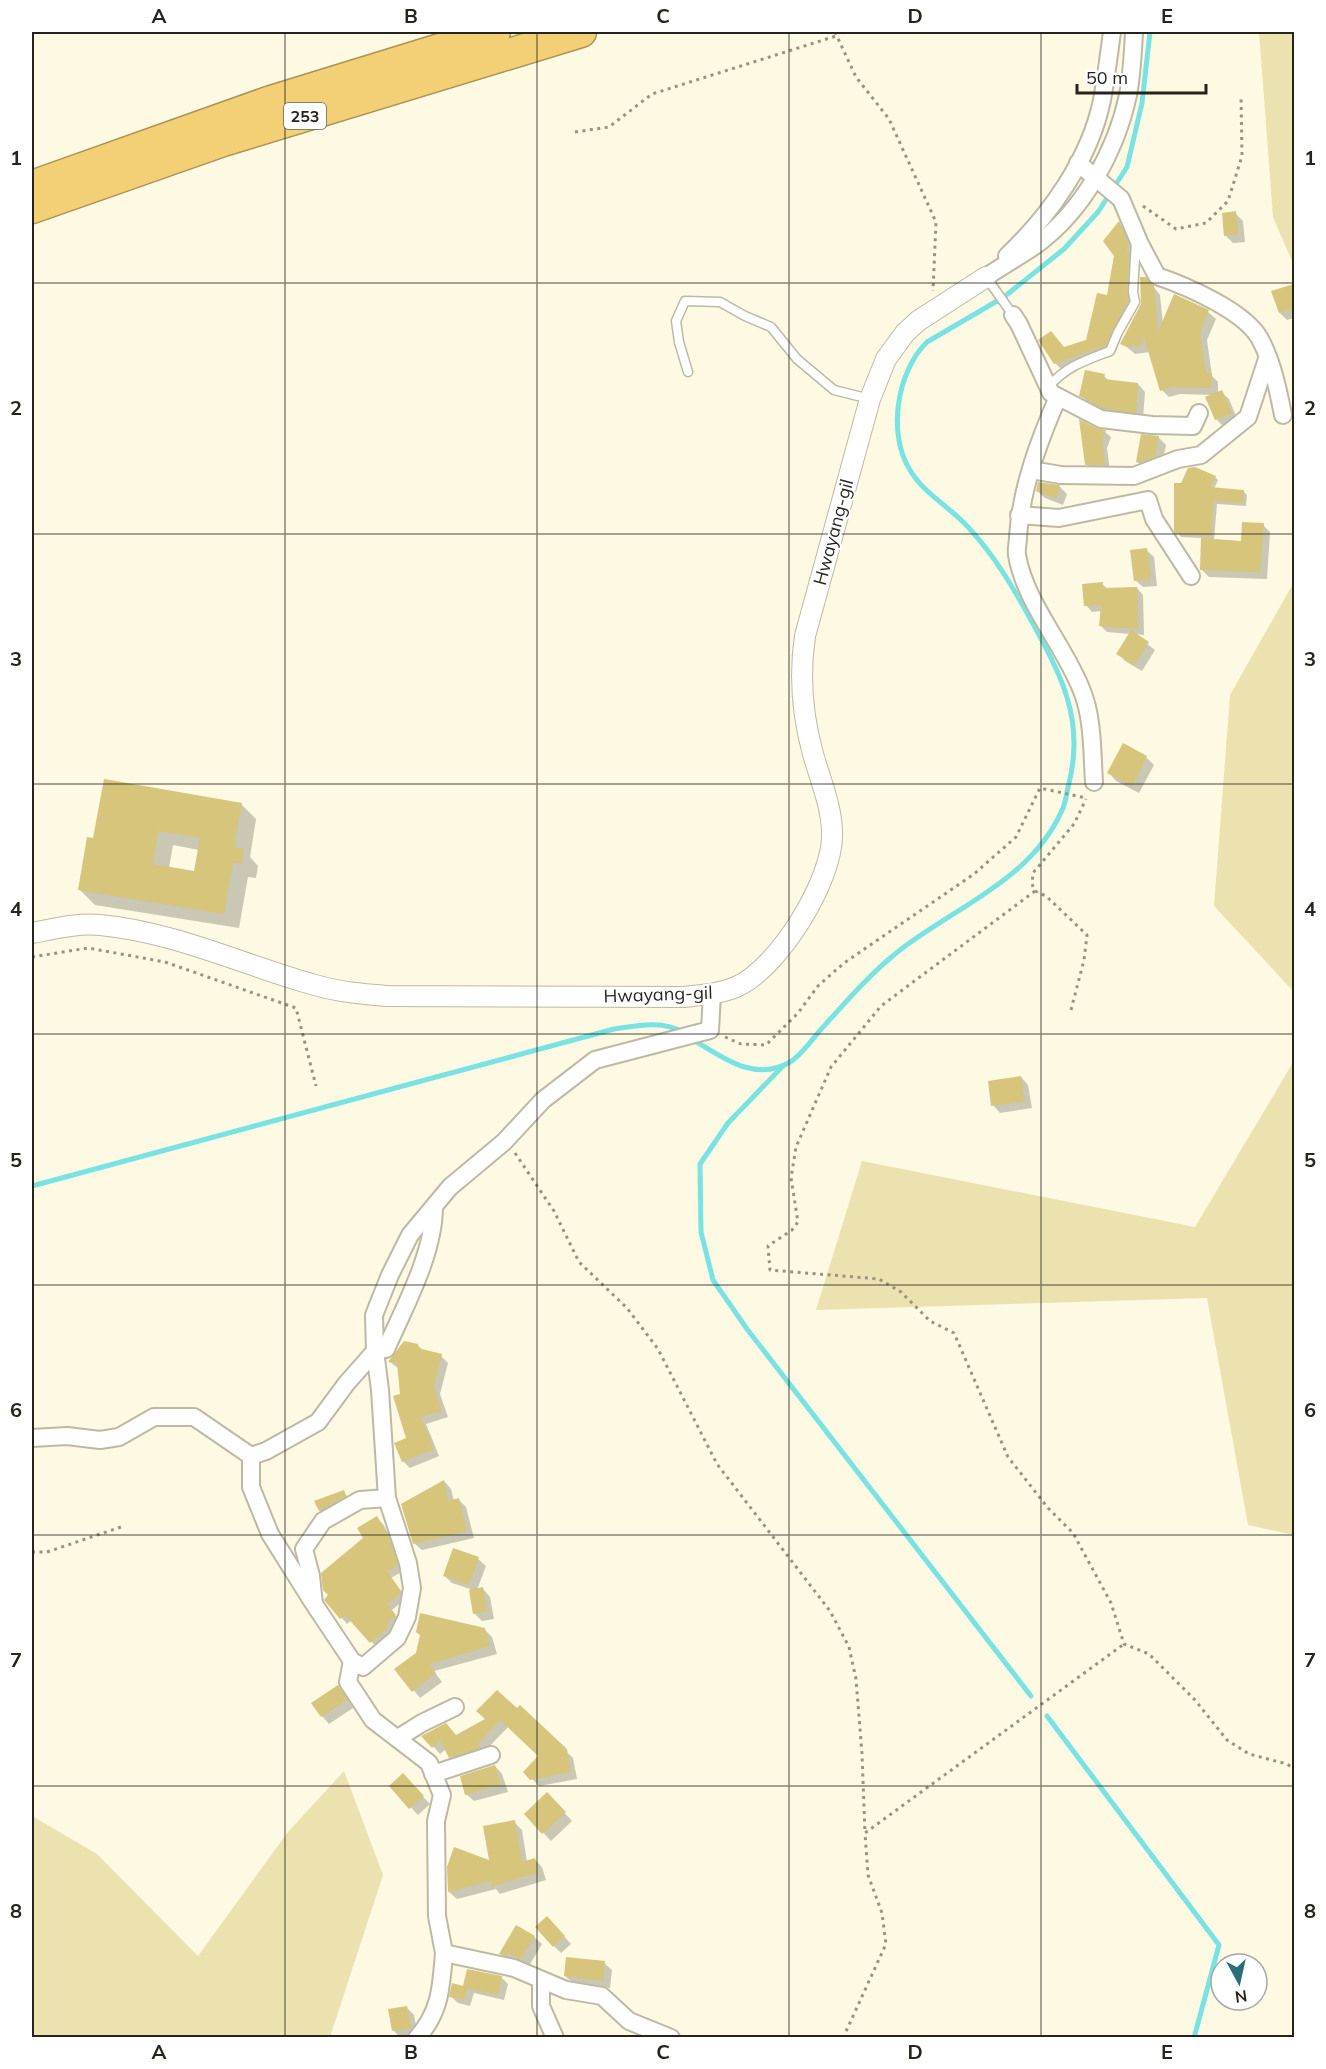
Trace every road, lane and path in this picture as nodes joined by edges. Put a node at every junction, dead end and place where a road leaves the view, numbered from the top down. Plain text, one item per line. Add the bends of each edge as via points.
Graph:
1 (495, 32) edge
2 (580, 32) edge
3 (1112, 32) edge
4 (1134, 32) edge
5 (835, 34) edge
6 (1241, 96) dead end
7 (575, 132) dead end
8 (1078, 163) junction
9 (1100, 180) junction
10 (32, 186) edge
11 (1121, 199) junction
12 (32, 208) edge
13 (1137, 236) junction
14 (991, 284) junction
15 (932, 311) junction
16 (1013, 315) joint
17 (1268, 359) junction
18 (688, 372) dead end
19 (1053, 392) junction
20 (870, 399) junction
21 (1199, 413) dead end
22 (1283, 415) dead end
23 (1031, 470) junction
24 (1019, 515) junction
25 (1191, 576) dead end
26 (1094, 782) joint
27 (1086, 798) junction
28 (1035, 891) junction
29 (32, 933) edge
30 (32, 957) edge
31 (712, 994) junction
32 (1071, 1010) dead end
33 (706, 1031) junction
34 (316, 1086) dead end
35 (504, 1142) junction
36 (434, 1207) junction
37 (375, 1351) junction
38 (32, 1438) edge
39 (251, 1456) junction
40 (387, 1498) junction
41 (121, 1527) dead end
42 (32, 1552) edge
43 (314, 1604) junction
44 (1124, 1644) junction
45 (352, 1661) junction
46 (455, 1707) dead end
47 (398, 1738) junction
48 (491, 1755) dead end
49 (1294, 1769) edge
50 (433, 1774) junction
51 (865, 1833) junction
52 (444, 1953) junction
53 (541, 1980) junction
54 (417, 2037) edge
55 (555, 2037) edge
56 (671, 2037) edge
57 (843, 2037) edge

1 - 10 highway, 253 via 271,101
2 - 12 highway, 253 via 223,141
3 - 8 street, Hwayang-gil via 1102,101
4 - 9 street, Hwayang-gil via 1127,97
5 - 7 path via 652,94 609,127
5 - 15 path via 856,77 889,119 936,222
6 - 11 path via 1242,156 1228,201 1206,223 1176,229 1136,201
8 - 9 street
8 - 14 street, Hwayang-gil via 1048,210
9 - 11 street
9 - 14 street, Hwayang-gil via 1054,230
11 - 13 street
13 - 17 street via 1157,276 1235,313 1259,337
13 - 19 lane via 1135,302 1110,351 1071,365 1059,374
14 - 15 street, Hwayang-gil
14 - 16 lane
15 - 20 street, Hwayang-gil via 904,333 879,374
16 - 19 street
17 - 22 street
17 - 23 street via 1248,417 1201,455 1178,459 1134,476 1061,476
18 - 20 lane via 676,321 685,301 720,302 771,327 797,359 834,390
19 - 21 street via 1101,419 1192,426
19 - 23 street
20 - 31 street, Hwayang-gil via 804,636 801,663 806,723 832,833 830,858 824,879 794,931 770,961 736,987
23 - 24 street
24 - 25 street via 1059,518 1148,500 1154,519
24 - 26 street via 1017,554 1028,589 1083,693
26 - 27 path
27 - 28 path via 1074,824 1033,873
27 - 33 path via 1040,788 1016,837 974,874 844,963 765,1045 741,1044
28 - 32 path via 1046,896 1088,935
28 - 44 path via 881,1006 831,1067 796,1147 791,1178 798,1222 768,1246 770,1270 879,1278 930,1321 954,1333 1008,1457 1073,1533 1111,1603
29 - 31 street, Hwayang-gil via 97,925 142,931 317,986 353,993 683,997
30 - 34 path via 88,948 165,962 296,1008
31 - 33 street
33 - 35 street via 595,1060 543,1100
35 - 36 street via 450,1187
35 - 51 path via 554,1211 579,1262 627,1308 658,1349 717,1464 830,1611 849,1647 856,1678
36 - 37 street via 410,1235 390,1275 374,1316
36 - 37 street via 431,1240 409,1298 386,1349
37 - 39 street via 318,1422
37 - 40 street
38 - 39 street via 67,1436 100,1440 119,1437 154,1417 194,1417
39 - 43 street via 251,1487 270,1534
40 - 43 street via 360,1500 323,1521 304,1549
40 - 45 street via 411,1580 406,1617 397,1638 363,1667
41 - 42 path via 79,1543
43 - 45 street
44 - 49 path via 1149,1654 1195,1700 1227,1740 1249,1754
44 - 51 path
45 - 47 street via 348,1682 373,1720
46 - 47 street
47 - 50 street via 429,1763
48 - 50 street
50 - 52 street via 442,1795 436,1821 437,1916
51 - 57 path via 868,1875 882,1913 886,1944
52 - 53 street via 514,1968
52 - 54 street via 441,1998 428,2025
53 - 55 street via 541,2006
53 - 56 street via 566,1990 602,1996 629,2021

